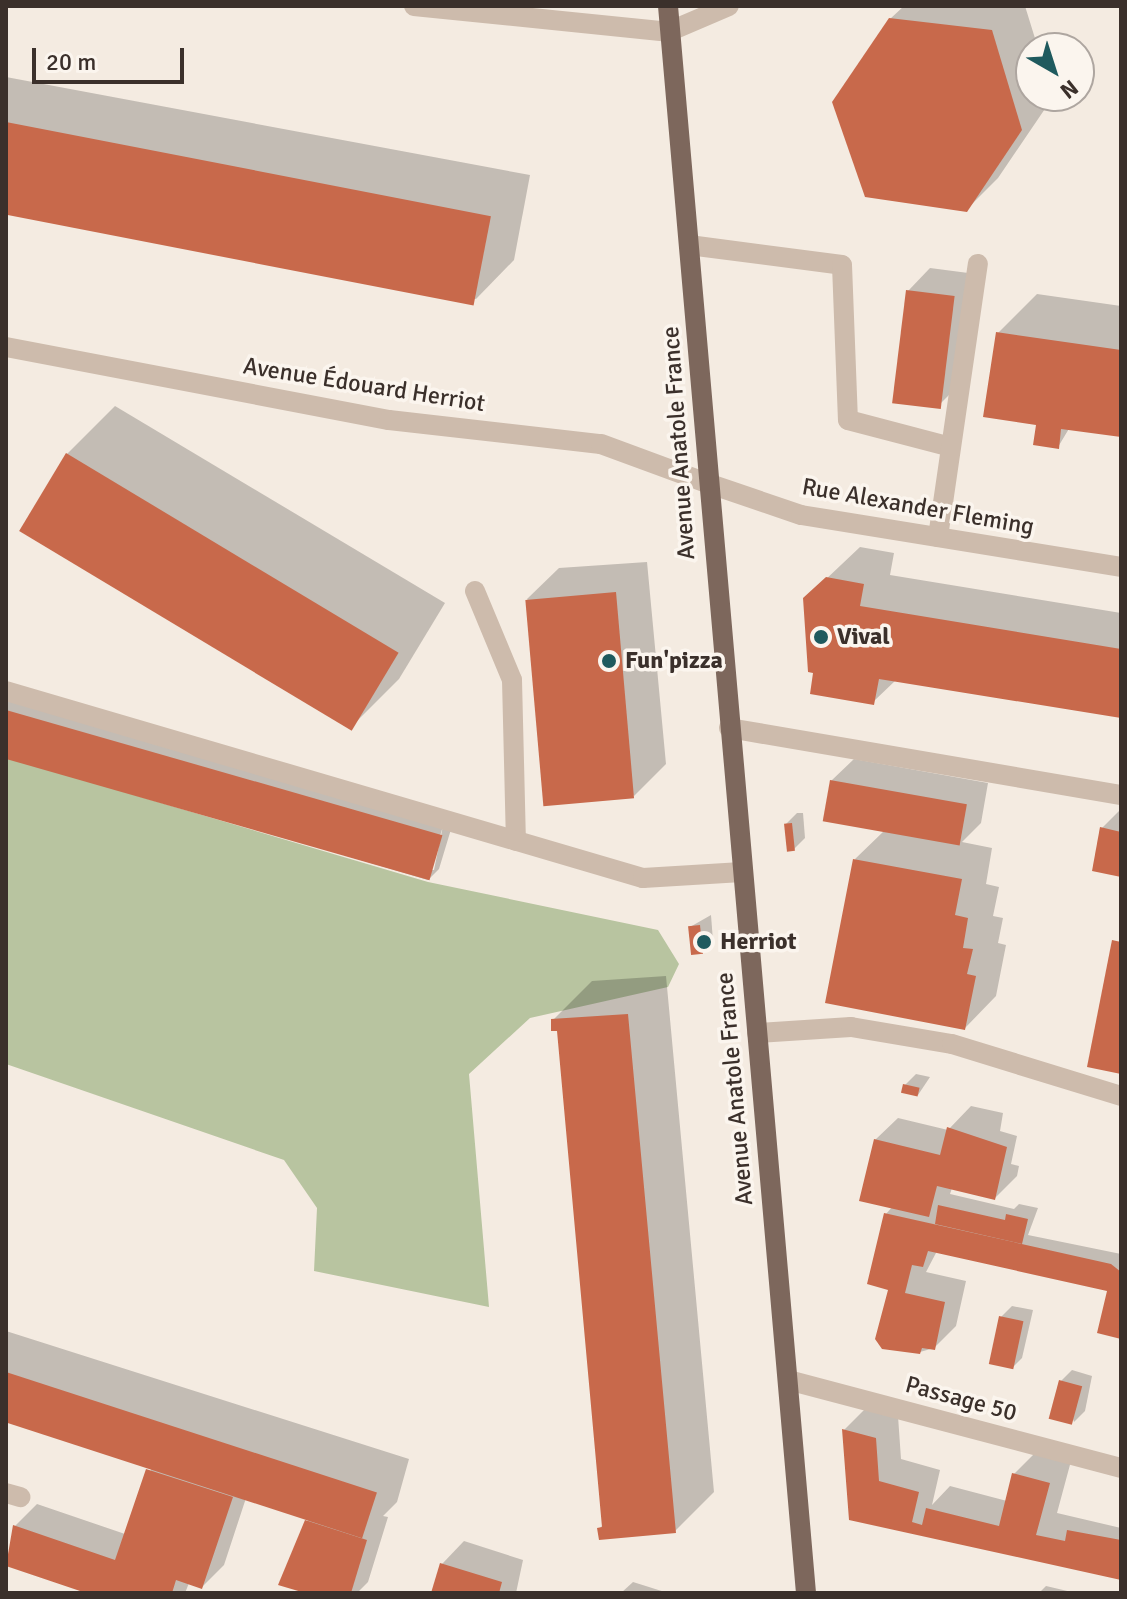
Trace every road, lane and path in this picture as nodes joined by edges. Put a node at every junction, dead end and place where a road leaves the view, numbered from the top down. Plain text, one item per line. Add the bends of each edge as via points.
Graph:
1 (414, 6) edge
2 (668, 6) edge
3 (729, 6) edge
4 (668, 32) junction
5 (689, 245) junction
6 (978, 264) dead end
7 (6, 347) edge
8 (951, 447) junction
9 (710, 484) junction
10 (938, 537) junction
11 (1121, 567) edge
12 (475, 591) dead end
13 (6, 691) edge
14 (729, 728) junction
15 (1121, 795) edge
16 (516, 841) junction
17 (742, 872) junction
18 (757, 1033) junction
19 (1121, 1096) edge
20 (788, 1380) junction
21 (1121, 1468) edge
22 (806, 1593) edge

1 - 4 street
2 - 4 main road, Avenue Anatole France
3 - 4 street
4 - 5 main road, Avenue Anatole France
5 - 8 street via 842,265 848,420
5 - 9 main road, Avenue Anatole France
6 - 8 street
7 - 9 street, Avenue Édouard Herriot via 389,420 601,444
8 - 10 street
9 - 10 street, Rue Alexander Fleming via 801,515
9 - 14 main road, Avenue Anatole France
10 - 11 street, Rue Alexander Fleming
12 - 16 street via 512,680
13 - 16 street
14 - 15 street
14 - 17 main road, Avenue Anatole France
16 - 17 street via 643,878
17 - 18 main road, Avenue Anatole France
18 - 19 street via 851,1027 952,1044
18 - 20 main road, Avenue Anatole France
20 - 21 street, Passage 50
20 - 22 main road, Avenue Anatole France

